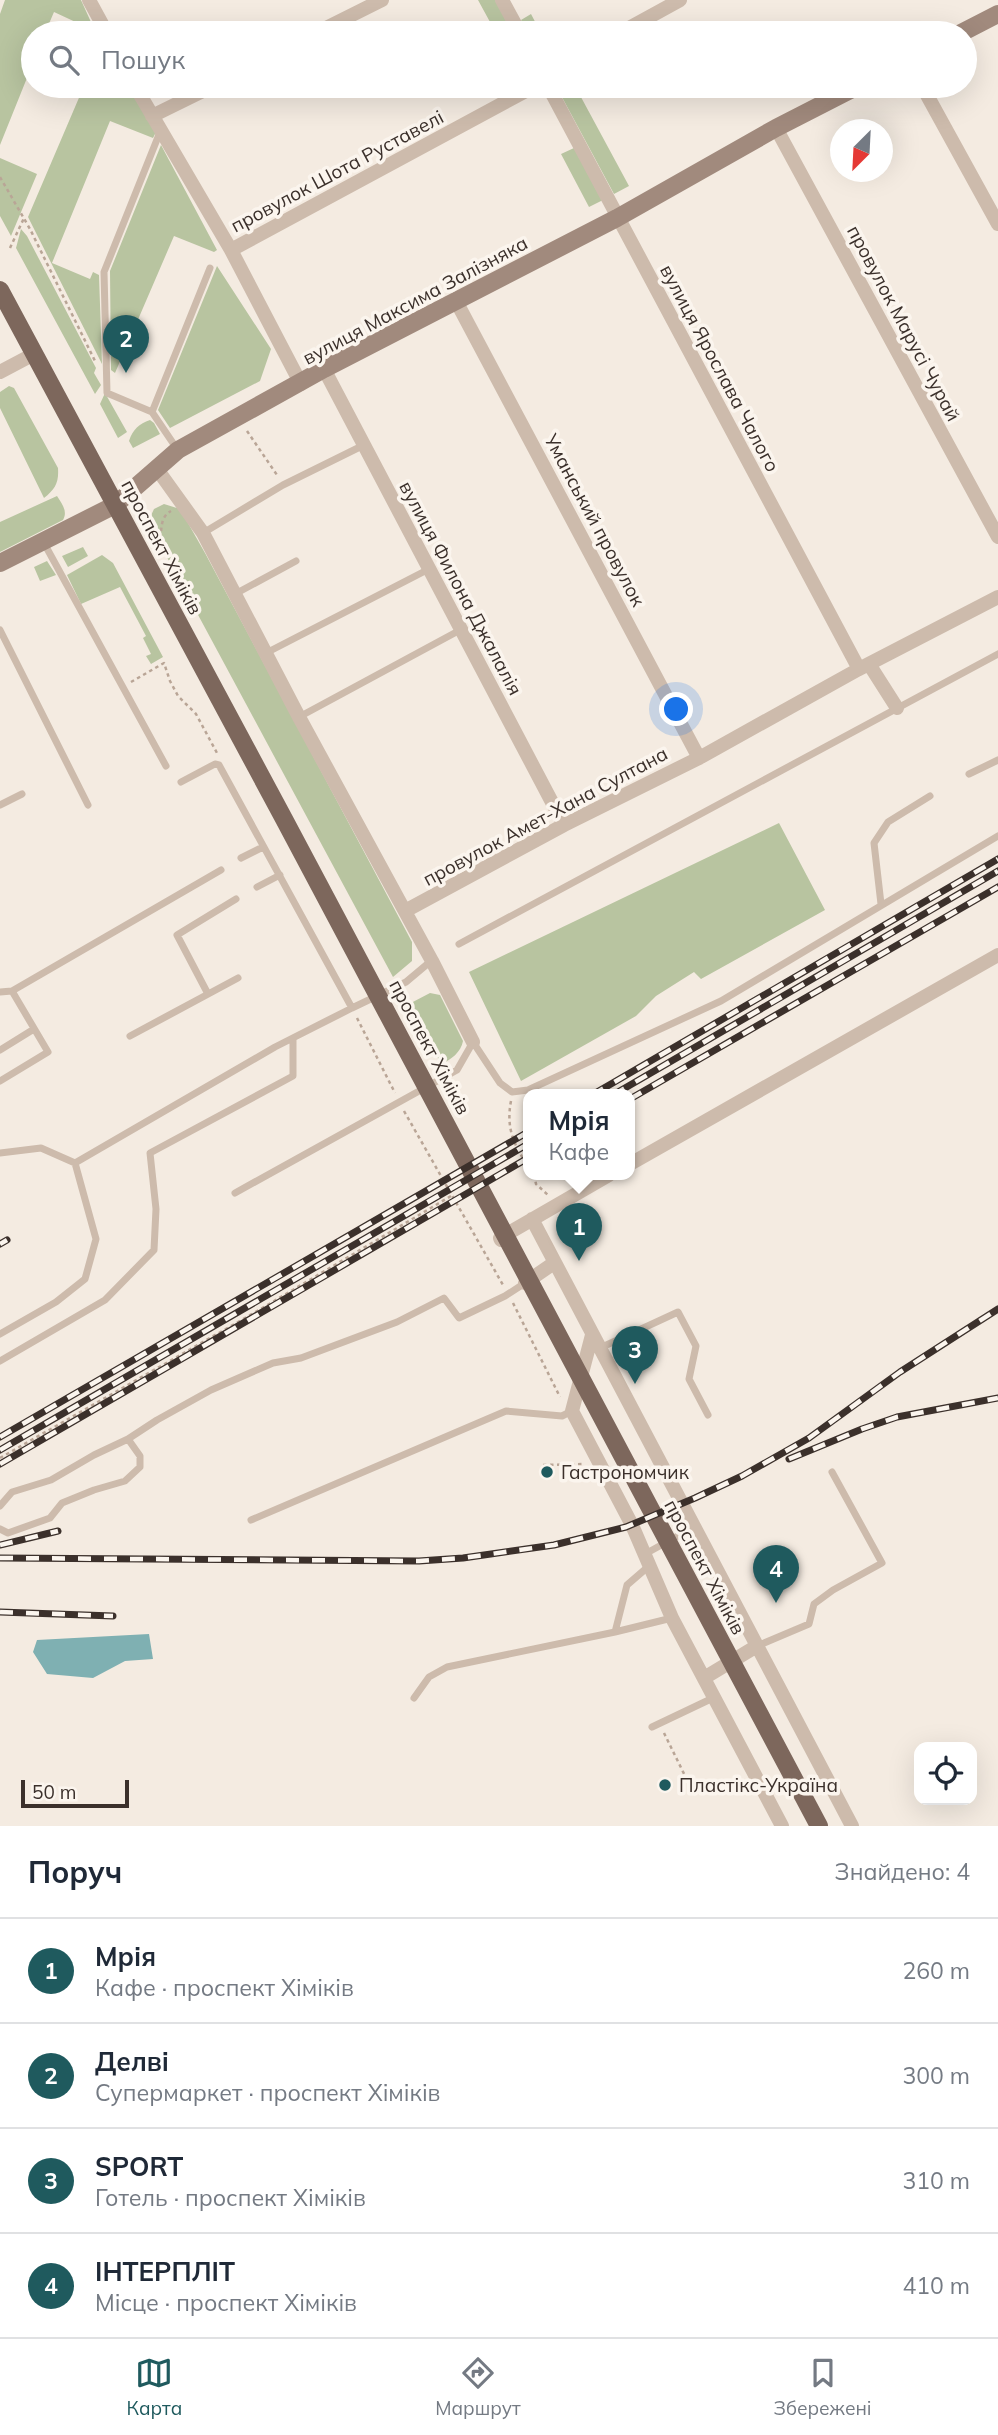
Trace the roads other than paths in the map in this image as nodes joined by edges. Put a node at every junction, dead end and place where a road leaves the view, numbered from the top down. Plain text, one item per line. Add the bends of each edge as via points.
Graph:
1 (89, 0) edge
2 (382, 0) edge
3 (502, 0) edge
4 (680, 0) edge
5 (998, 14) edge
6 (100, 21) edge
7 (340, 21) edge
8 (513, 21) edge
9 (642, 21) edge
10 (977, 25) edge
11 (142, 98) edge
12 (189, 98) edge
13 (516, 98) edge
14 (554, 98) edge
15 (835, 98) edge
16 (929, 98) edge
17 (152, 116) junction
18 (776, 128) junction
19 (161, 132) junction
20 (617, 218) junction
21 (998, 224) edge
22 (231, 250) junction
23 (210, 268) dead end
24 (0, 290) edge
25 (456, 301) junction
26 (34, 354) junction
27 (324, 369) junction
28 (0, 372) edge
29 (301, 384) junction
30 (152, 412) junction
31 (365, 445) junction
32 (178, 450) junction
33 (157, 469) junction
34 (115, 505) junction
35 (203, 533) junction
36 (998, 537) edge
37 (44, 542) junction
38 (296, 561) dead end
39 (0, 563) edge
40 (429, 569) junction
41 (235, 595) junction
42 (998, 597) edge
43 (462, 629) junction
44 (0, 630) edge
45 (265, 653) junction
46 (998, 654) edge
47 (864, 666) junction
48 (897, 708) junction
49 (299, 718) junction
50 (699, 758) junction
51 (998, 760) edge
52 (166, 766) dead end
53 (970, 775) dead end
54 (180, 782) dead end
55 (22, 794) dead end
56 (930, 796) dead end
57 (0, 804) edge
58 (88, 805) dead end
59 (564, 825) junction
60 (998, 836) edge
61 (263, 847) junction
62 (241, 858) dead end
63 (221, 870) dead end
64 (279, 875) junction
65 (257, 887) dead end
66 (236, 899) dead end
67 (881, 904) junction
68 (405, 911) junction
69 (459, 944) dead end
70 (998, 955) edge
71 (432, 961) junction
72 (238, 978) dead end
73 (0, 992) edge
74 (12, 992) junction
75 (208, 994) junction
76 (352, 1008) junction
77 (34, 1029) junction
78 (130, 1036) dead end
79 (293, 1039) junction
80 (472, 1042) junction
81 (0, 1050) edge
82 (0, 1081) edge
83 (529, 1089) edge
84 (523, 1091) edge
85 (0, 1153) edge
86 (635, 1161) edge
87 (75, 1163) junction
88 (601, 1180) edge
89 (235, 1194) dead end
90 (532, 1219) junction
91 (554, 1263) junction
92 (525, 1283) junction
93 (0, 1334) edge
94 (595, 1341) junction
95 (0, 1361) edge
96 (579, 1385) junction
97 (572, 1411) junction
98 (708, 1415) dead end
99 (128, 1439) junction
100 (832, 1472) dead end
101 (0, 1506) edge
102 (251, 1520) dead end
103 (694, 1527) junction
104 (0, 1529) edge
105 (647, 1560) junction
106 (672, 1618) junction
107 (615, 1632) junction
108 (757, 1646) junction
109 (704, 1678) junction
110 (714, 1697) junction
111 (414, 1698) dead end
112 (656, 1725) road end
113 (782, 1826) edge
114 (819, 1826) edge
115 (852, 1826) edge

1 - 6 street
2 - 7 street
3 - 8 street
4 - 9 street
5 - 10 street
11 - 17 street
12 - 17 street
13 - 22 street, провулок Шота Руставелі
14 - 20 street, вулиця Ярослава Чалого
15 - 18 street, вулиця Максима Залізняка
16 - 21 street
17 - 19 street
18 - 20 street, вулиця Максима Залізняка
18 - 36 street, провулок Марусі Чурай
19 - 22 street
19 - 30 lane via 104,272 107,393
20 - 25 street, вулиця Максима Залізняка
20 - 47 street, вулиця Ярослава Чалого
22 - 29 street
23 - 30 lane
24 - 26 main road, проспект Хіміків
25 - 27 street, вулиця Максима Залізняка
25 - 50 street, Уманський провулок
26 - 28 street
26 - 34 main road, проспект Хіміків
27 - 29 street, вулиця Максима Залізняка
27 - 31 street, вулиця Филона Джалалія
29 - 32 street, вулиця Максима Залізняка
30 - 32 lane
31 - 35 lane via 283,485
31 - 40 street, вулиця Филона Джалалія
32 - 33 street, вулиця Максима Залізняка
33 - 34 street, вулиця Максима Залізняка
33 - 35 street, проспект Хіміків
34 - 37 street, вулиця Максима Залізняка
34 - 114 main road, проспект Хіміків
35 - 41 street, проспект Хіміків
37 - 39 street, вулиця Максима Залізняка
37 - 52 lane
38 - 41 lane
40 - 43 street, вулиця Филона Джалалія
40 - 45 lane
41 - 45 street, проспект Хіміків
42 - 47 street, провулок Амет-Хана Султана
43 - 49 lane
43 - 59 street, вулиця Филона Джалалія
44 - 58 lane
45 - 49 street, проспект Хіміків
46 - 48 lane
47 - 48 street, вулиця Ярослава Чалого
47 - 50 street, провулок Амет-Хана Султана
48 - 69 lane
49 - 68 street, проспект Хіміків
50 - 59 street, провулок Амет-Хана Султана
51 - 53 lane
54 - 61 lane via 219,765
55 - 57 lane
56 - 67 lane via 888,822 874,843
59 - 68 street, провулок Амет-Хана Султана
60 - 67 lane
61 - 62 lane
61 - 64 lane
63 - 74 lane
64 - 65 lane
64 - 76 lane
66 - 75 lane via 177,935
67 - 83 lane via 721,1001
68 - 71 street, проспект Хіміків
70 - 86 street
71 - 76 lane via 405,982
71 - 80 street, проспект Хіміків
72 - 75 lane
73 - 74 lane
74 - 77 lane
75 - 78 lane
76 - 79 lane
77 - 81 lane
77 - 82 lane via 48,1052
79 - 87 lane
79 - 95 lane via 293,1076 150,1153 156,1209 154,1250 105,1300
80 - 84 lane via 500,1083 512,1092
80 - 89 lane via 457,1070
85 - 87 lane via 41,1148
87 - 93 lane via 96,1239 85,1279 56,1302
88 - 90 street
90 - 91 street
90 - 92 street via 500,1238
91 - 92 street
91 - 94 street
92 - 96 street
92 - 99 lane via 459,1318 443,1297 397,1322 301,1358 273,1363 200,1396
94 - 96 street
94 - 98 lane via 678,1312 696,1346 689,1379
94 - 103 street
96 - 97 street
97 - 102 lane via 562,1416 506,1411
97 - 105 street
99 - 101 lane via 51,1480 12,1492
99 - 104 lane via 140,1456 140,1467 125,1480 62,1503 50,1518 8,1533
100 - 108 lane via 882,1563 814,1604 809,1624
103 - 105 lane
103 - 108 street
105 - 106 street
105 - 107 lane via 627,1585
106 - 107 lane
106 - 109 street
107 - 111 lane via 447,1667 429,1677
108 - 109 street
108 - 115 street
109 - 110 street
110 - 112 lane
110 - 113 street

